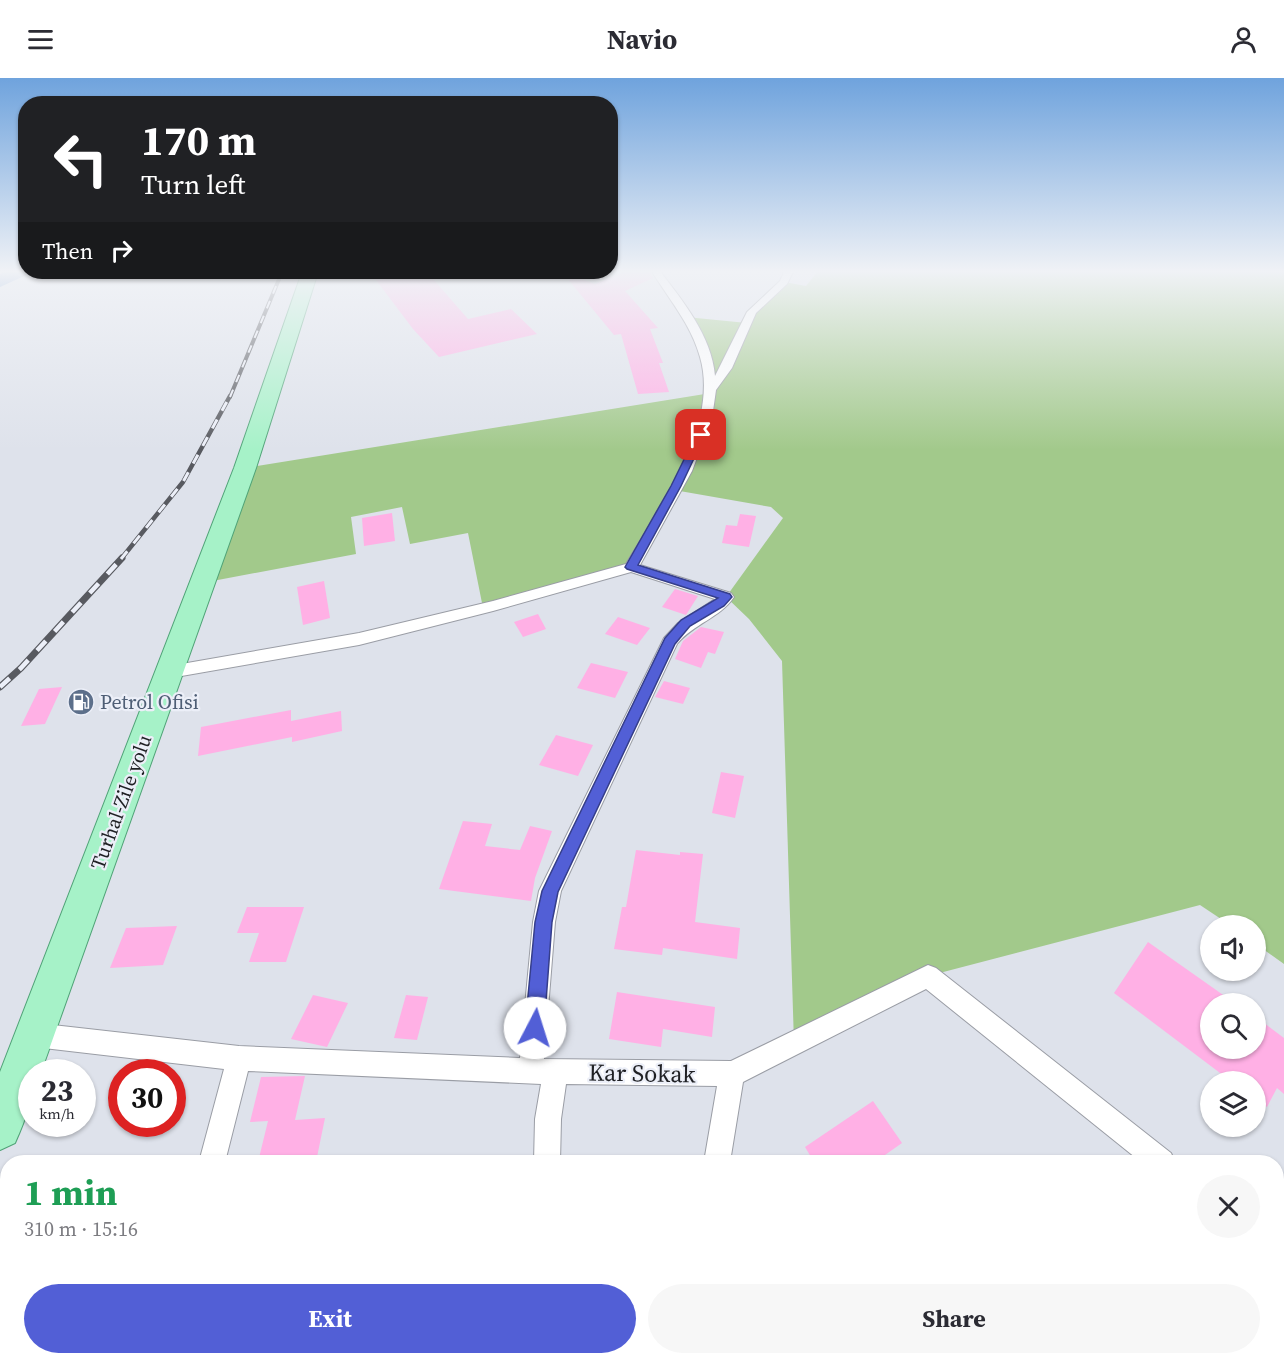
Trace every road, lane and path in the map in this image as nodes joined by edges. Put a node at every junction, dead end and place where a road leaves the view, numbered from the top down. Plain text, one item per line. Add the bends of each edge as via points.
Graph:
1 (291, 330) edge
2 (693, 330) edge
3 (744, 330) edge
4 (711, 388) junction
5 (631, 567) junction
6 (170, 672) junction
7 (35, 1035) junction
8 (239, 1058) junction
9 (544, 1071) junction
10 (732, 1074) junction
11 (0, 1128) edge
12 (214, 1155) edge
13 (547, 1155) edge
14 (718, 1155) edge
15 (1153, 1155) edge

1 - 6 main road, Turhal-Zile yolu
2 - 4 street via 707,362
3 - 4 street via 726,368
4 - 5 street via 706,423 695,448
5 - 6 street via 359,639
5 - 9 street via 726,597 685,623 670,642 550,891 543,922
6 - 7 main road, Turhal-Zile yolu
7 - 8 street, Kar Sokak
7 - 11 main road, Turhal-Zile yolu
8 - 9 street, Kar Sokak
8 - 12 street
9 - 10 street, Kar Sokak
9 - 13 street
10 - 14 street
10 - 15 street, Kar Sokak via 928,976

